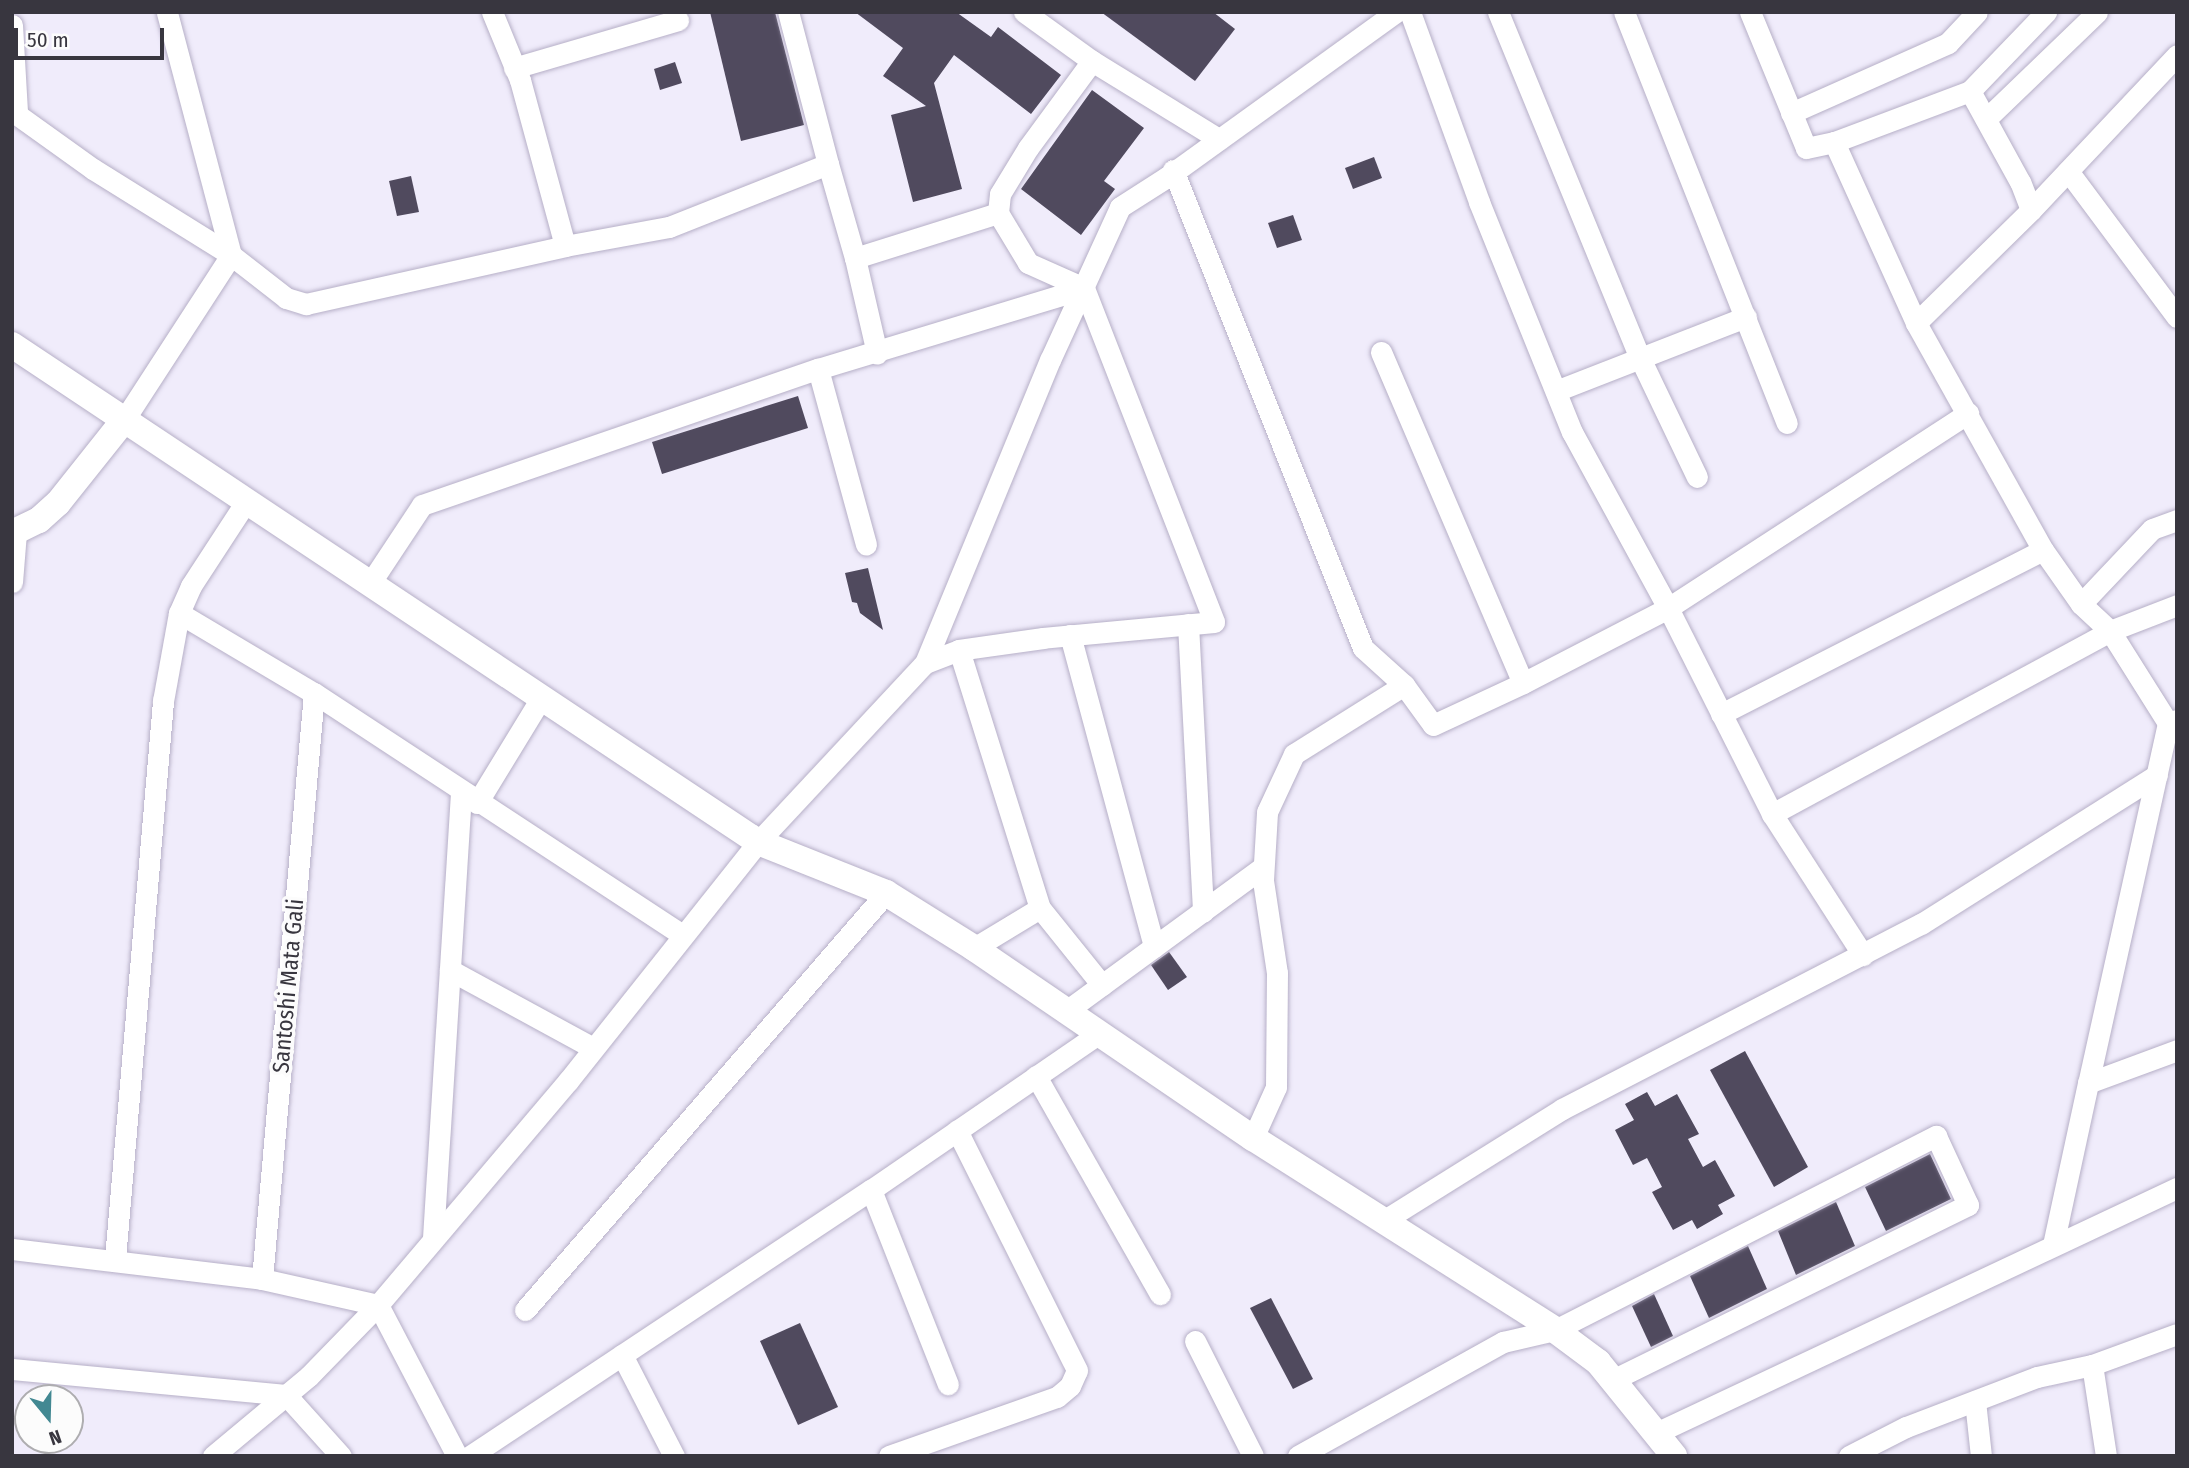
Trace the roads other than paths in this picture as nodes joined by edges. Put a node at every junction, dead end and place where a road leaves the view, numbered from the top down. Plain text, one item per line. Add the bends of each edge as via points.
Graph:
1 (167, 12) edge
2 (492, 12) edge
3 (788, 12) edge
4 (1396, 12) edge
5 (1409, 12) edge
6 (1498, 12) edge
7 (1624, 12) edge
8 (1978, 12) edge
9 (2046, 12) edge
10 (2097, 12) edge
11 (1034, 15) edge
12 (1755, 15) edge
13 (678, 20) dead end
14 (12, 25) edge
15 (1092, 61) junction
16 (2174, 67) edge
17 (514, 68) junction
18 (1970, 91) junction
19 (15, 112) edge
20 (1791, 113) junction
21 (1986, 119) junction
22 (1219, 139) junction
23 (1835, 142) junction
24 (828, 164) junction
25 (1173, 170) junction
26 (2068, 171) junction
27 (2031, 210) junction
28 (998, 213) junction
29 (565, 246) junction
30 (231, 255) junction
31 (856, 258) junction
32 (1084, 288) junction
33 (1746, 317) junction
34 (2177, 317) edge
35 (1916, 323) junction
36 (12, 345) edge
37 (1381, 352) dead end
38 (877, 353) junction
39 (1639, 356) junction
40 (818, 369) junction
41 (1556, 391) junction
42 (1968, 413) junction
43 (124, 420) junction
44 (1787, 423) dead end
45 (1697, 477) dead end
46 (247, 500) junction
47 (2177, 520) edge
48 (14, 533) edge
49 (866, 545) dead end
50 (2043, 551) junction
51 (12, 582) edge
52 (371, 582) junction
53 (2081, 604) junction
54 (2177, 605) edge
55 (1668, 608) junction
56 (179, 614) junction
57 (1188, 624) junction
58 (2110, 631) junction
59 (1070, 635) junction
60 (959, 650) junction
61 (925, 663) junction
62 (1523, 683) junction
63 (1404, 685) junction
64 (314, 694) junction
65 (541, 698) junction
66 (1720, 715) junction
67 (2173, 721) edge
68 (2157, 775) junction
69 (469, 797) junction
70 (1772, 814) junction
71 (758, 842) junction
72 (1264, 867) junction
73 (886, 893) junction
74 (1040, 908) junction
75 (1203, 912) junction
76 (682, 936) junction
77 (1154, 947) junction
78 (974, 948) junction
79 (1863, 955) junction
80 (450, 970) junction
81 (1102, 985) junction
82 (1065, 1012) junction
83 (1098, 1034) junction
84 (593, 1048) junction
85 (2177, 1050) edge
86 (1036, 1076) junction
87 (2088, 1083) junction
88 (957, 1130) junction
89 (1253, 1138) junction
90 (2177, 1188) edge
91 (871, 1190) junction
92 (1383, 1220) junction
93 (433, 1238) junction
94 (2053, 1245) junction
95 (12, 1249) edge
96 (115, 1259) junction
97 (262, 1279) junction
98 (1160, 1294) dead end
99 (378, 1305) junction
100 (525, 1310) dead end
101 (1555, 1330) junction
102 (2177, 1334) edge
103 (1195, 1341) dead end
104 (622, 1354) junction
105 (2092, 1366) junction
106 (12, 1368) edge
107 (1613, 1380) junction
108 (948, 1384) dead end
109 (286, 1395) junction
110 (1975, 1401) junction
111 (1656, 1433) junction
112 (213, 1456) edge
113 (341, 1456) edge
114 (457, 1456) edge
115 (470, 1456) edge
116 (674, 1456) edge
117 (890, 1456) edge
118 (1252, 1456) edge
119 (1298, 1456) edge
120 (1674, 1456) edge
121 (1849, 1456) edge
122 (1981, 1456) edge
123 (2106, 1456) edge

1 - 30 street
2 - 17 street
3 - 24 street
4 - 22 street
5 - 41 street
6 - 39 street
7 - 33 street
8 - 20 street via 1948,43
9 - 18 street
10 - 21 street
11 - 15 street
12 - 20 street
13 - 17 street
14 - 19 street
15 - 22 street
15 - 28 street via 1028,148 1000,194
16 - 26 street
17 - 29 street
18 - 21 street
18 - 23 street
19 - 30 street via 93,169
20 - 23 street via 1806,148
21 - 27 street
22 - 25 street
23 - 35 street
24 - 29 street via 669,227
24 - 31 street
25 - 32 street via 1120,207
25 - 63 street via 1363,649
26 - 27 street
26 - 34 street
27 - 35 street
28 - 31 street
28 - 32 street via 1028,263
29 - 30 street via 306,304 286,298
30 - 43 street
31 - 38 street
32 - 38 street
32 - 57 street via 1214,622
32 - 61 street
33 - 39 street
33 - 44 street
35 - 42 street
36 - 43 street
37 - 62 street
38 - 40 street
39 - 41 street
39 - 45 street
40 - 49 street
40 - 52 street via 422,505
41 - 55 street via 1572,432
42 - 50 street
42 - 55 street
43 - 46 street
43 - 48 street via 58,503
46 - 52 street
46 - 56 street via 191,586
47 - 53 street via 2152,528
48 - 51 street
50 - 53 street
50 - 66 street
52 - 65 street
53 - 58 street
54 - 58 street
55 - 62 street
55 - 66 street
56 - 64 street
56 - 96 street via 163,701
57 - 59 street
57 - 75 street
58 - 67 street
58 - 70 street
59 - 60 street
59 - 77 street
60 - 61 street
60 - 74 street
61 - 71 street
62 - 63 street via 1433,725
63 - 72 street via 1294,754 1267,812
64 - 69 street
64 - 97 street, Santoshi Mata Gali
65 - 69 street
65 - 71 street
66 - 70 street
67 - 68 street
68 - 79 street via 1921,924
68 - 87 street
69 - 76 street
69 - 80 street
70 - 79 street
71 - 73 street
71 - 76 street
72 - 75 street
72 - 89 street via 1277,973 1276,1087
73 - 78 street
73 - 100 street
74 - 78 street
74 - 81 street
75 - 77 street
76 - 84 street
77 - 81 street
78 - 82 street
79 - 92 street via 1562,1109
80 - 84 street
80 - 93 street
81 - 82 street
82 - 83 street
83 - 86 street
83 - 89 street
84 - 93 street
85 - 87 street
86 - 88 street
86 - 98 street
87 - 94 street
88 - 91 street
88 - 117 street via 1077,1370 1070,1386 1056,1398
89 - 92 street
90 - 94 street
91 - 104 street
91 - 108 street
92 - 101 street
93 - 99 street
94 - 111 street
95 - 96 street
96 - 97 street
97 - 99 street
99 - 109 street
99 - 114 street
101 - 107 street via 1598,1362
101 - 107 street via 1936,1136 1968,1205
101 - 119 street via 1503,1342
102 - 105 street
103 - 118 street
104 - 115 street
104 - 116 street
105 - 110 street via 2037,1377
105 - 123 street
106 - 109 street
107 - 111 street
109 - 112 street
109 - 113 street
110 - 121 street via 1906,1427
110 - 122 street
111 - 120 street

